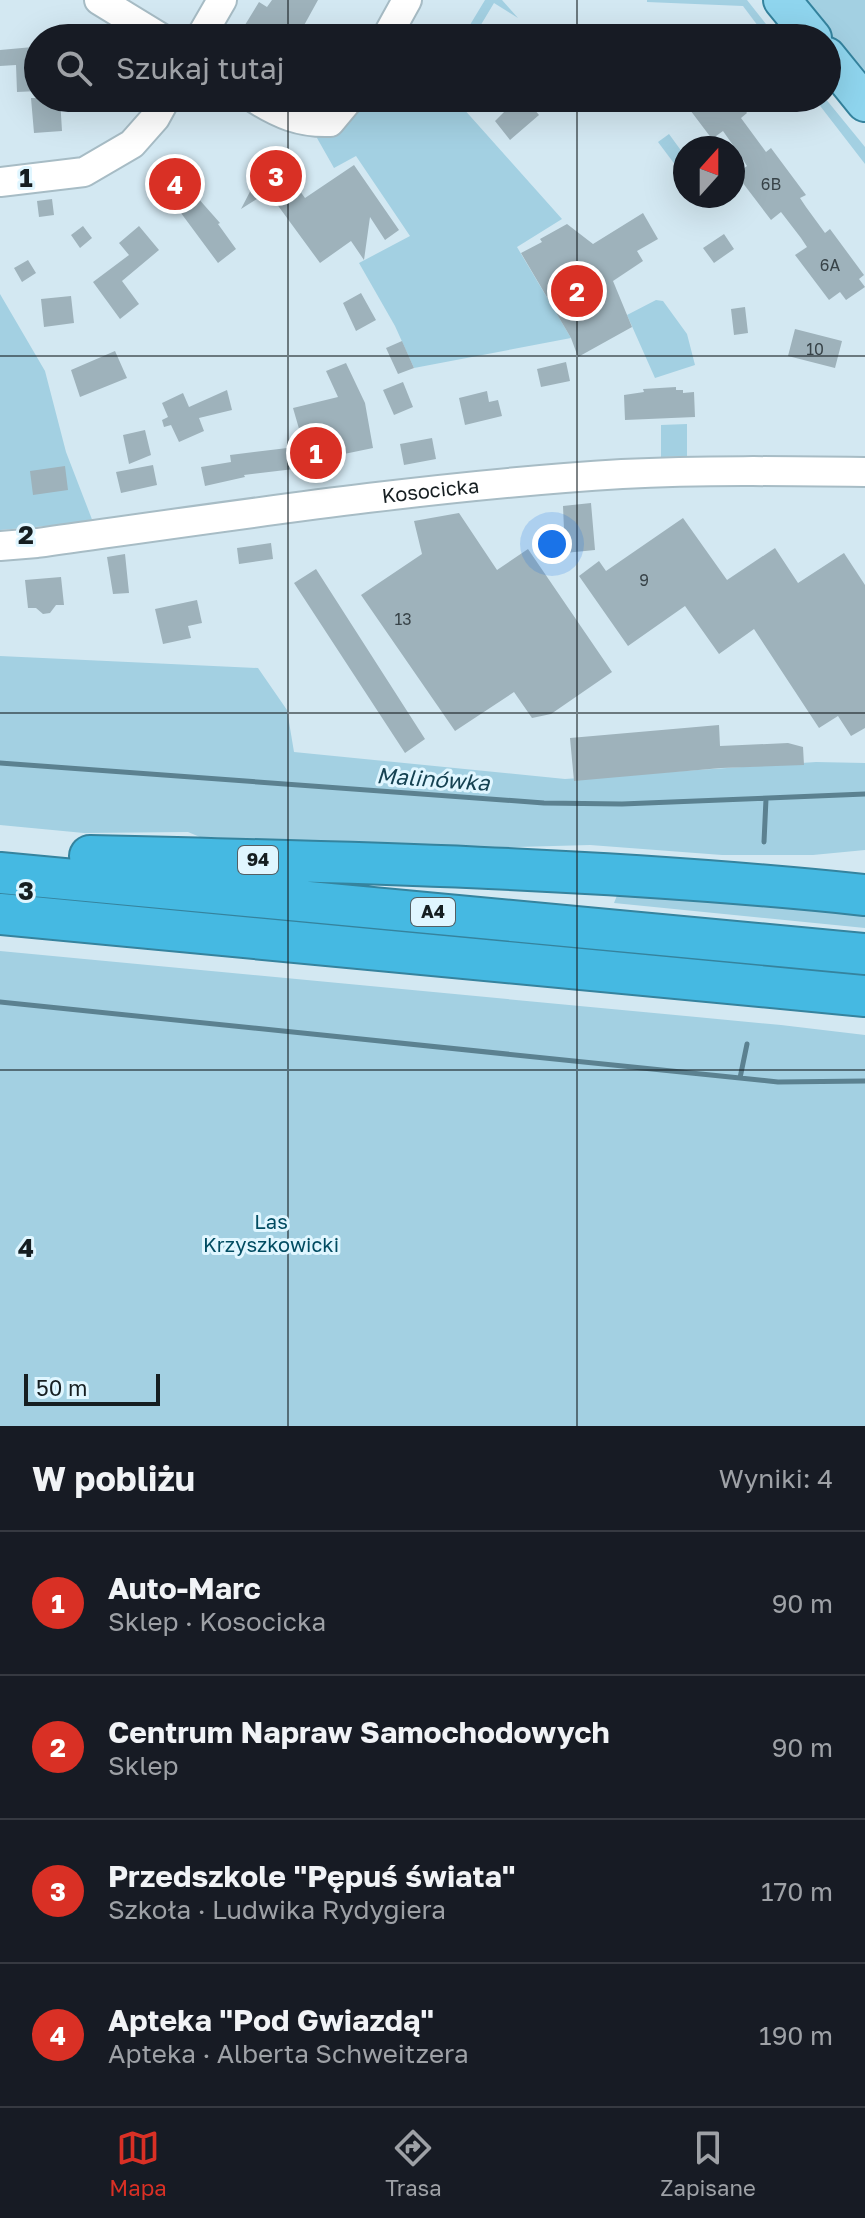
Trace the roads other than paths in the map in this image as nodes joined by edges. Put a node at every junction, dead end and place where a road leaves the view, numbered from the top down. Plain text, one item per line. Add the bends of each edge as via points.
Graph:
1 (99, 0) edge
2 (222, 0) edge
3 (407, 0) edge
4 (782, 0) edge
5 (138, 24) edge
6 (208, 24) edge
7 (394, 24) edge
8 (802, 24) edge
9 (841, 73) edge
10 (865, 103) edge
11 (158, 112) edge
12 (277, 112) edge
13 (338, 112) edge
14 (0, 182) edge
15 (865, 472) edge
16 (0, 546) edge
17 (0, 859) edge
18 (0, 873) edge
19 (865, 875) edge
20 (731, 883) junction
21 (865, 895) edge
22 (0, 914) edge
23 (865, 954) edge
24 (555, 966) junction
25 (865, 996) edge
26 (865, 1021) edge

1 - 5 street
2 - 6 street
3 - 7 street
4 - 8 main road
9 - 10 main road
11 - 14 street via 132,144 84,172
12 - 13 street via 309,123 330,122
15 - 16 street, Kosocicka via 693,471 539,480
17 - 20 highway, 94 via 302,861
18 - 23 highway, A4
19 - 20 highway
20 - 21 highway, 94
22 - 24 highway, A4
24 - 25 highway, A4
24 - 26 highway via 760,1010

